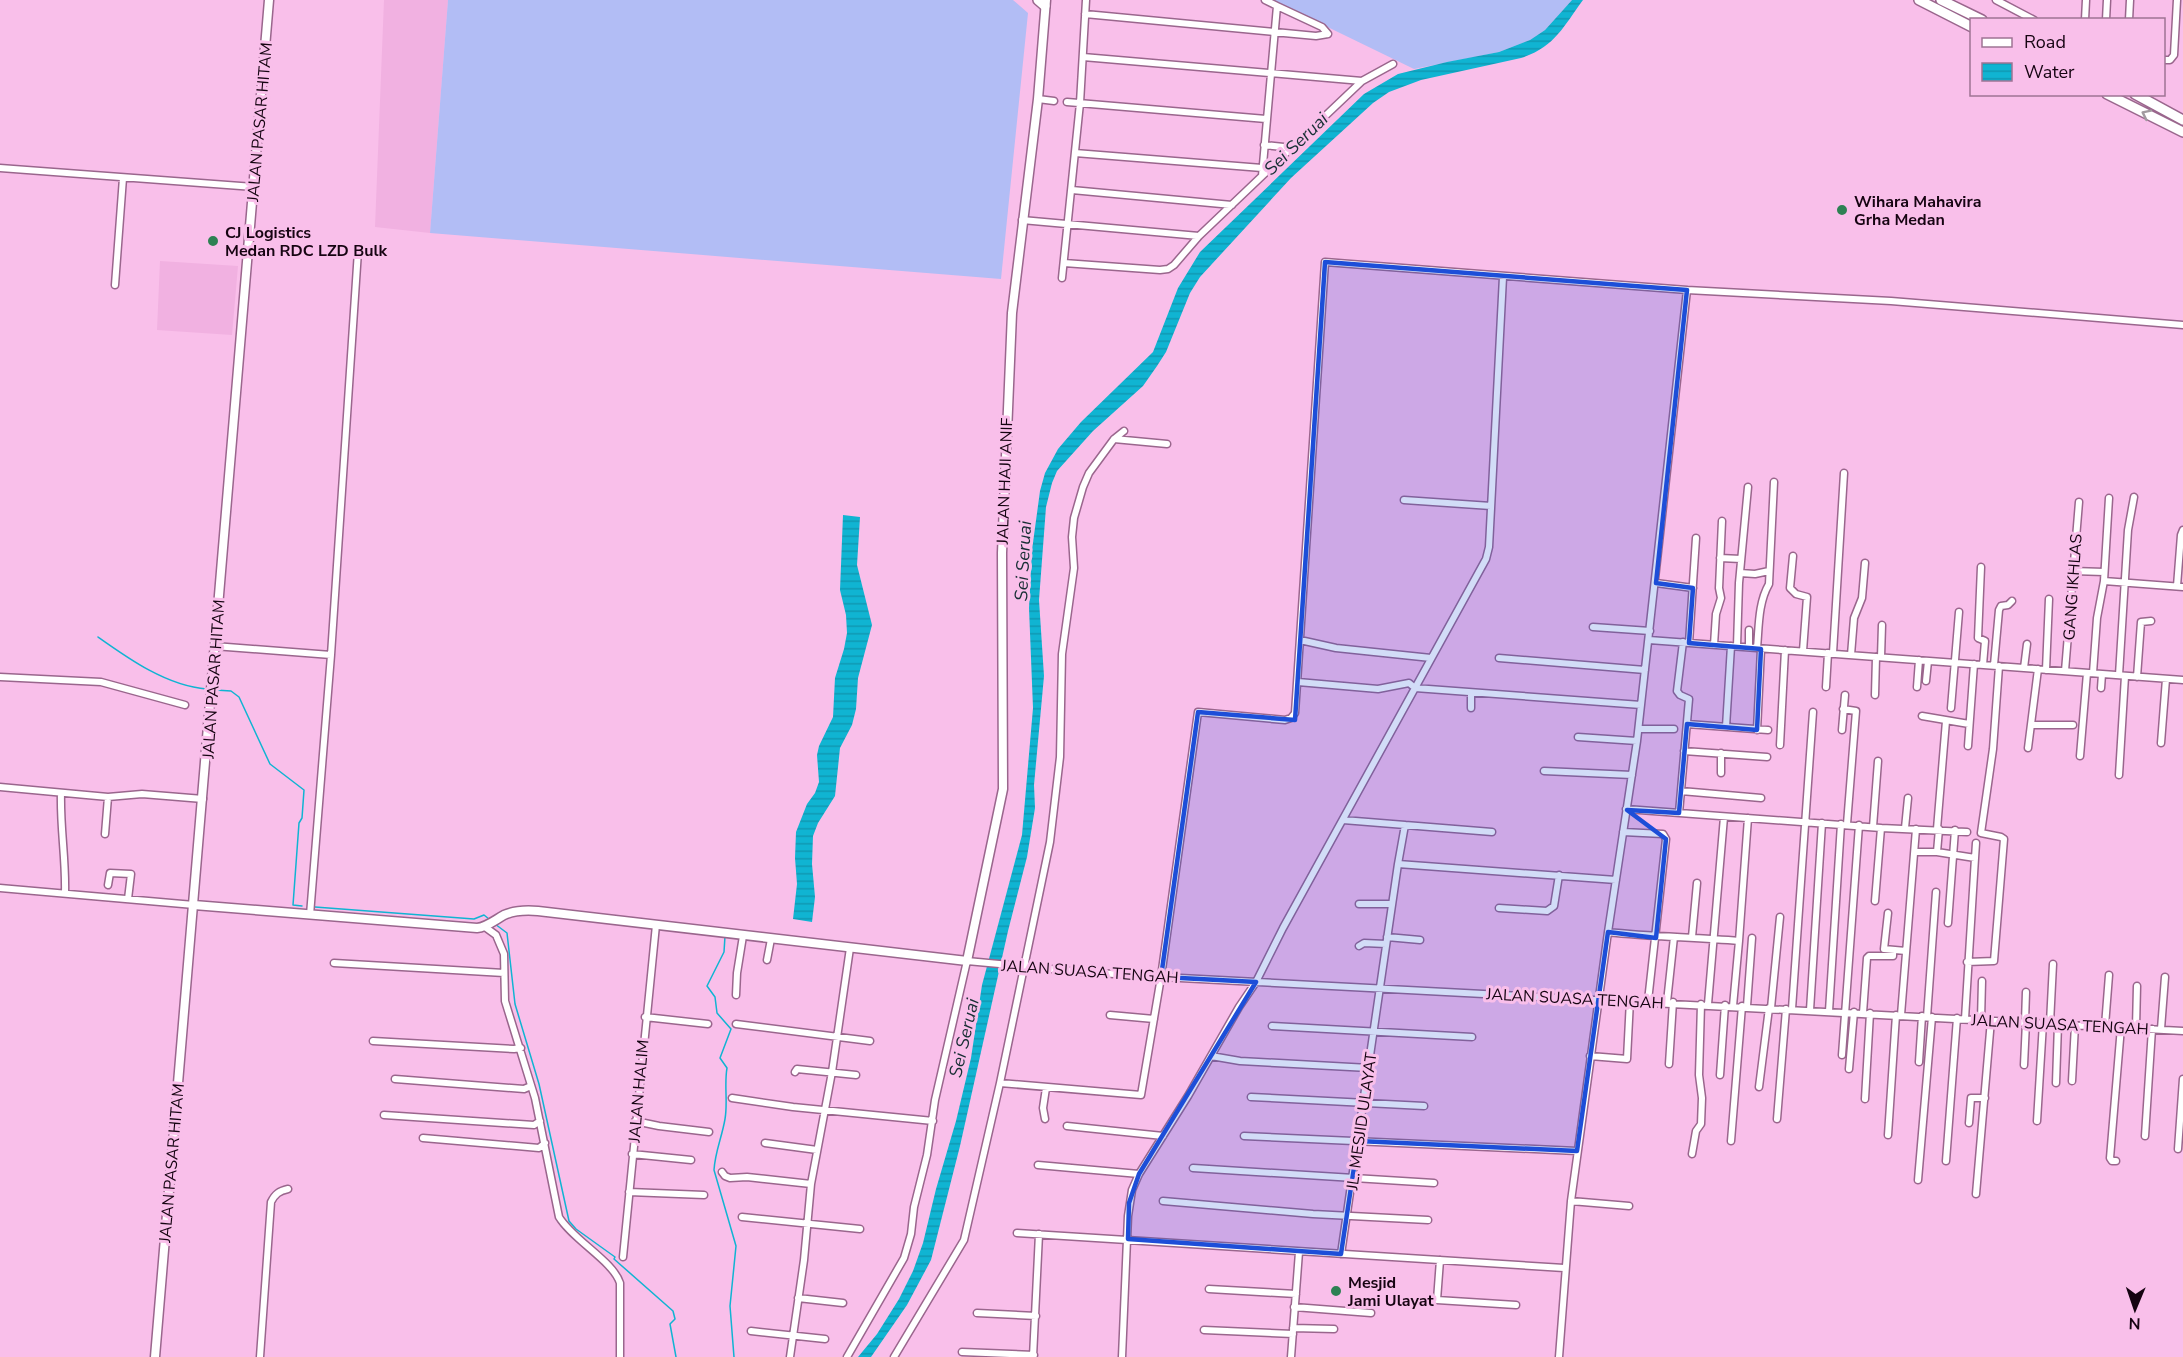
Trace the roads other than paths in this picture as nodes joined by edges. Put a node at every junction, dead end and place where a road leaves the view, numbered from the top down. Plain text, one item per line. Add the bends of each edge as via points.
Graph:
1 (269, 0) edge
2 (1086, 0) edge
3 (1265, 0) edge
4 (1919, 0) edge
5 (1941, 0) edge
6 (2086, 0) edge
7 (2107, 0) edge
8 (2130, 0) edge
9 (2177, 0) edge
10 (2000, 1) edge
11 (1043, 2) edge
12 (1277, 6) junction
13 (1085, 14) junction
14 (1978, 18) edge
15 (2030, 18) edge
16 (2085, 18) edge
17 (2106, 18) edge
18 (2129, 18) edge
19 (1970, 26) edge
20 (1275, 32) junction
21 (2175, 42) junction
22 (2183, 42) edge
23 (1083, 57) junction
24 (2165, 60) edge
25 (1393, 64) dead end
26 (1271, 72) junction
27 (1362, 81) junction
28 (2110, 96) edge
29 (2139, 96) edge
30 (1038, 99) junction
31 (1054, 101) dead end
32 (1067, 102) dead end
33 (1080, 104) junction
34 (1266, 119) junction
35 (2183, 120) edge
36 (2183, 132) edge
37 (1264, 145) junction
38 (1293, 148) junction
39 (1076, 153) junction
40 (0, 168) edge
41 (1262, 168) junction
42 (1262, 176) junction
43 (123, 178) junction
44 (254, 187) junction
45 (1072, 190) junction
46 (1232, 205) junction
47 (1022, 220) junction
48 (1069, 225) junction
49 (1199, 236) junction
50 (358, 251) dead end
51 (1064, 263) junction
52 (1503, 277) junction
53 (1062, 278) dead end
54 (115, 285) dead end
55 (1687, 290) junction
56 (2183, 325) edge
57 (1124, 430) dead end
58 (1114, 439) junction
59 (1167, 444) dead end
60 (1844, 473) dead end
61 (1774, 482) dead end
62 (1748, 487) dead end
63 (2134, 497) dead end
64 (2109, 498) dead end
65 (1404, 500) dead end
66 (2079, 502) dead end
67 (1491, 506) junction
68 (1722, 521) dead end
69 (2183, 530) edge
70 (1696, 538) dead end
71 (1793, 556) dead end
72 (1720, 558) junction
73 (1741, 559) junction
74 (1865, 563) dead end
75 (1981, 567) dead end
76 (2073, 571) junction
77 (1769, 572) junction
78 (2104, 572) junction
79 (1740, 573) junction
80 (2104, 580) junction
81 (1656, 583) junction
82 (2125, 583) junction
83 (2180, 586) edge
84 (1694, 588) junction
85 (2049, 599) dead end
86 (2012, 601) dead end
87 (1959, 612) dead end
88 (2151, 621) dead end
89 (1882, 625) dead end
90 (1593, 627) dead end
91 (1749, 630) dead end
92 (1650, 631) junction
93 (1300, 640) junction
94 (1649, 640) junction
95 (1686, 643) junction
96 (2027, 644) dead end
97 (214, 645) junction
98 (1714, 645) junction
99 (1734, 646) junction
100 (1749, 647) junction
101 (1759, 648) junction
102 (1785, 650) junction
103 (1803, 651) junction
104 (1830, 653) junction
105 (331, 655) junction
106 (1851, 655) junction
107 (1879, 657) junction
108 (1431, 658) junction
109 (1499, 658) dead end
110 (1919, 660) junction
111 (1928, 661) junction
112 (1954, 663) junction
113 (1974, 664) junction
114 (1983, 665) junction
115 (1997, 666) junction
116 (2024, 668) junction
117 (2038, 669) junction
118 (1645, 670) junction
119 (2046, 670) junction
120 (2065, 671) junction
121 (2090, 673) junction
122 (2102, 674) junction
123 (2122, 676) junction
124 (0, 677) edge
125 (2137, 677) junction
126 (2166, 679) junction
127 (2183, 680) edge
128 (1926, 681) dead end
129 (1298, 682) junction
130 (1826, 687) dead end
131 (1917, 687) dead end
132 (1415, 688) junction
133 (2101, 688) dead end
134 (1471, 693) junction
135 (1845, 695) dead end
136 (1875, 695) dead end
137 (185, 705) dead end
138 (1641, 705) junction
139 (1471, 708) dead end
140 (1951, 708) dead end
141 (1843, 709) junction
142 (1813, 712) dead end
143 (1922, 716) dead end
144 (1946, 721) junction
145 (1687, 724) junction
146 (1970, 724) junction
147 (2032, 725) junction
148 (2073, 725) dead end
149 (1726, 727) junction
150 (1639, 729) junction
151 (1674, 729) dead end
152 (1757, 730) junction
153 (1768, 730) dead end
154 (1842, 730) dead end
155 (1578, 737) dead end
156 (1637, 741) junction
157 (2162, 743) dead end
158 (1780, 745) dead end
159 (1968, 746) dead end
160 (2028, 748) dead end
161 (1684, 751) junction
162 (1721, 753) junction
163 (2080, 756) dead end
164 (1767, 757) dead end
165 (1878, 761) dead end
166 (1544, 771) dead end
167 (1721, 773) dead end
168 (1632, 775) junction
169 (2119, 775) dead end
170 (0, 787) edge
171 (1681, 791) junction
172 (61, 793) junction
173 (108, 797) junction
174 (1761, 798) dead end
175 (1908, 798) dead end
176 (203, 799) junction
177 (1626, 809) junction
178 (1679, 813) junction
179 (1724, 817) junction
180 (1748, 818) junction
181 (1343, 820) junction
182 (1805, 822) junction
183 (1822, 823) junction
184 (1844, 824) junction
185 (1405, 825) junction
186 (1859, 825) junction
187 (1877, 828) junction
188 (1905, 828) junction
189 (1916, 829) junction
190 (1938, 829) junction
191 (1955, 830) junction
192 (1492, 832) dead end
193 (1623, 832) junction
194 (1967, 832) dead end
195 (105, 834) dead end
196 (1976, 843) dead end
197 (1915, 852) junction
198 (1938, 852) junction
199 (1953, 855) junction
200 (1975, 858) junction
201 (1398, 864) junction
202 (1559, 875) junction
203 (1616, 880) junction
204 (1697, 883) dead end
205 (108, 885) dead end
206 (0, 888) edge
207 (1936, 892) dead end
208 (65, 893) junction
209 (128, 899) junction
210 (1875, 902) dead end
211 (1359, 904) dead end
212 (1392, 904) junction
213 (194, 905) junction
214 (1499, 908) dead end
215 (1888, 913) dead end
216 (310, 915) junction
217 (1780, 916) dead end
218 (1948, 923) dead end
219 (656, 925) junction
220 (486, 926) junction
221 (1608, 932) junction
222 (742, 936) junction
223 (1674, 937) junction
224 (1656, 938) junction
225 (1692, 938) junction
226 (1752, 938) dead end
227 (771, 939) junction
228 (1713, 939) junction
229 (1420, 940) dead end
230 (1386, 941) junction
231 (1739, 941) junction
232 (1359, 946) dead end
233 (850, 948) junction
234 (1893, 951) junction
235 (1906, 951) junction
236 (767, 960) dead end
237 (968, 961) junction
238 (1967, 962) junction
239 (334, 963) dead end
240 (2053, 964) dead end
241 (1024, 966) junction
242 (504, 973) junction
243 (2109, 975) dead end
244 (1161, 977) junction
245 (2166, 977) dead end
246 (1982, 981) dead end
247 (1256, 982) junction
248 (2137, 986) dead end
249 (1380, 988) junction
250 (2026, 992) dead end
251 (736, 995) dead end
252 (1599, 998) junction
253 (1630, 1000) junction
254 (1648, 1001) junction
255 (1670, 1002) junction
256 (1705, 1004) junction
257 (1725, 1005) junction
258 (1734, 1006) junction
259 (1745, 1006) junction
260 (1770, 1008) junction
261 (1789, 1009) junction
262 (1810, 1010) junction
263 (1829, 1011) junction
264 (1845, 1012) junction
265 (1854, 1012) junction
266 (1867, 1013) junction
267 (1110, 1015) dead end
268 (1899, 1015) junction
269 (645, 1017) junction
270 (1927, 1017) junction
271 (1154, 1019) junction
272 (1961, 1019) junction
273 (1981, 1020) junction
274 (1991, 1020) junction
275 (2025, 1022) junction
276 (2046, 1023) junction
277 (708, 1024) dead end
278 (736, 1024) dead end
279 (2058, 1024) junction
280 (2075, 1025) junction
281 (1272, 1026) dead end
282 (2105, 1026) junction
283 (2121, 1027) junction
284 (2136, 1028) junction
285 (2152, 1029) junction
286 (2162, 1029) junction
287 (1374, 1031) junction
288 (2183, 1031) edge
289 (837, 1036) junction
290 (1472, 1037) dead end
291 (373, 1041) dead end
292 (870, 1041) dead end
293 (521, 1048) junction
294 (1842, 1055) dead end
295 (1214, 1057) junction
296 (1593, 1057) junction
297 (1919, 1062) dead end
298 (1669, 1064) dead end
299 (2024, 1065) dead end
300 (1369, 1068) junction
301 (1849, 1069) dead end
302 (795, 1072) dead end
303 (832, 1072) junction
304 (856, 1075) dead end
305 (1720, 1075) dead end
306 (396, 1079) dead end
307 (2183, 1079) edge
308 (2072, 1082) dead end
309 (1000, 1083) junction
310 (2056, 1083) dead end
311 (531, 1086) junction
312 (1759, 1087) dead end
313 (1046, 1088) junction
314 (1251, 1097) dead end
315 (732, 1098) dead end
316 (1985, 1098) junction
317 (1865, 1099) dead end
318 (1364, 1105) junction
319 (1424, 1106) dead end
320 (825, 1111) junction
321 (384, 1115) dead end
322 (1045, 1119) dead end
323 (1777, 1119) dead end
324 (540, 1121) junction
325 (635, 1121) junction
326 (933, 1121) junction
327 (2037, 1121) dead end
328 (1969, 1123) dead end
329 (1067, 1126) dead end
330 (709, 1132) dead end
331 (1888, 1135) dead end
332 (1163, 1136) junction
333 (1244, 1136) dead end
334 (2145, 1136) dead end
335 (423, 1138) dead end
336 (1358, 1141) junction
337 (1731, 1141) dead end
338 (544, 1143) junction
339 (765, 1143) dead end
340 (2178, 1149) dead end
341 (817, 1150) junction
342 (1577, 1152) junction
343 (1692, 1154) dead end
344 (632, 1155) junction
345 (691, 1160) dead end
346 (1946, 1161) dead end
347 (2116, 1161) dead end
348 (1038, 1165) dead end
349 (1192, 1168) dead end
350 (722, 1172) dead end
351 (1139, 1174) junction
352 (1353, 1179) junction
353 (1918, 1180) dead end
354 (1434, 1183) dead end
355 (811, 1184) junction
356 (288, 1189) dead end
357 (629, 1192) junction
358 (1976, 1194) dead end
359 (704, 1195) dead end
360 (1162, 1201) dead end
361 (1571, 1201) junction
362 (1629, 1206) dead end
363 (1348, 1215) junction
364 (742, 1217) dead end
365 (1428, 1220) dead end
366 (807, 1223) junction
367 (860, 1229) dead end
368 (1017, 1233) dead end
369 (1039, 1234) junction
370 (1128, 1239) junction
371 (1299, 1252) junction
372 (1341, 1254) junction
373 (623, 1257) dead end
374 (1440, 1260) junction
375 (1564, 1268) junction
376 (1209, 1289) dead end
377 (1296, 1294) junction
378 (798, 1298) junction
379 (843, 1303) dead end
380 (1516, 1305) dead end
381 (1294, 1307) junction
382 (977, 1313) dead end
383 (1371, 1313) dead end
384 (1036, 1316) junction
385 (1334, 1329) dead end
386 (1204, 1330) dead end
387 (751, 1331) dead end
388 (1293, 1331) junction
389 (793, 1335) junction
390 (825, 1339) dead end
391 (962, 1352) dead end
392 (1034, 1356) edge
393 (155, 1357) edge
394 (260, 1357) edge
395 (620, 1357) edge
396 (790, 1357) edge
397 (847, 1357) edge
398 (894, 1357) edge
399 (1122, 1357) edge
400 (1291, 1357) edge
401 (1559, 1357) edge

1 - 44 main road, JALAN PASAR HITAM
2 - 13 street
3 - 12 street
4 - 19 highway
5 - 14 highway
6 - 16 street
7 - 17 street
8 - 18 street
9 - 21 street
10 - 15 street
11 - 30 main road, JALAN HAJI ANIF
12 - 20 street
12 - 20 street via 1329,34
13 - 20 street
13 - 23 street
20 - 26 street
21 - 22 street
21 - 24 street via 2173,57
23 - 26 street
23 - 33 street
25 - 27 street
26 - 27 street
26 - 34 street
27 - 38 street
36 -> 28 highway
29 - 35 highway
30 - 31 street
30 - 47 main road, JALAN HAJI ANIF
32 - 33 street
33 - 34 street
33 - 39 street
34 - 37 street
37 - 38 street
37 - 41 street
38 - 42 street
39 - 41 street
39 - 45 street
40 - 43 street
41 - 42 street
42 - 46 street
43 - 44 street
43 - 54 street
44 - 97 main road, JALAN PASAR HITAM
45 - 46 street
45 - 48 street
46 - 49 street
47 - 48 street
47 - 237 main road, JALAN HAJI ANIF via 1012,313 1002,513 1003,789
48 - 49 street
48 - 51 street
49 - 51 street via 1168,269
50 - 105 street
51 - 53 street
52 - 55 street
52 - 67 street
52 - 93 street via 1325,262
55 - 56 street via 1891,301
55 - 81 street
57 - 58 street
58 - 59 street
58 - 241 street via 1089,473 1074,518 1074,568 1062,654 1060,757 1044,872
60 - 104 street
61 - 77 street
62 - 73 street
63 - 82 street
64 - 78 street
65 - 67 street
66 - 76 street, GANG IKHLAS
67 - 108 street via 1486,559
68 - 72 street
69 - 83 street
70 - 84 street
71 - 103 street via 1790,588 1807,597
72 - 73 street
72 - 98 street via 1721,598
73 - 79 street
74 - 106 street
75 - 114 street via 1978,639 1985,641
76 - 78 street
76 - 120 street, GANG IKHLAS
77 - 79 street
77 - 101 street via 1759,614
78 - 80 street
79 - 99 street
80 - 82 street
80 - 121 street
81 - 84 street
81 - 92 street
82 - 83 street
82 - 123 street
84 - 95 street
85 - 119 street
86 - 115 street via 1999,609
87 - 112 street
88 - 125 street via 2141,622
89 - 107 street
90 - 92 street
91 - 100 street
92 - 94 street
93 - 108 street via 1336,648
93 - 129 street
94 - 95 street
94 - 118 street
95 - 98 street
95 - 145 street via 1677,691 1689,699
96 - 116 street
97 - 105 street
97 - 176 main road, JALAN PASAR HITAM
98 - 99 street
99 - 100 street
99 - 149 street
100 - 101 street
101 - 102 street
101 - 152 street
102 - 103 street
102 - 158 street
103 - 104 street
104 - 106 street
104 - 130 street
105 - 216 street
106 - 107 street
107 - 110 street
107 - 136 street
108 - 132 street
109 - 118 street
110 - 111 street
110 - 131 street
111 - 112 street
111 - 128 street
112 - 113 street
112 - 140 street
113 - 114 street
113 - 146 street
114 - 115 street
115 - 116 street
115 - 238 street via 1993,749 1981,833 2004,839 1995,962
116 - 117 street
117 - 119 street
117 - 147 street
118 - 138 street
119 - 120 street
120 - 121 street
121 - 122 street
121 - 163 street
122 - 123 street
122 - 133 street
123 - 125 street
123 - 169 street
124 - 137 street via 101,682
125 - 126 street
126 - 127 street
126 - 157 street
129 - 132 street via 1378,689 1409,683
129 - 244 street via 1295,713 1288,719 1198,712
132 - 134 street
132 - 181 street
134 - 138 street
134 - 139 street
135 - 141 street
138 - 150 street
141 - 154 street
141 - 184 street via 1856,711
142 - 182 street
143 - 144 street
144 - 146 street
144 - 190 street
145 - 149 street
145 - 161 street
146 - 159 street
147 - 148 street
147 - 160 street
149 - 152 street
150 - 151 street
150 - 156 street
152 - 153 street
155 - 156 street
156 - 168 street
161 - 162 street
161 - 171 street
162 - 164 street
162 - 167 street
165 - 187 street
166 - 168 street
168 - 177 street
170 - 172 street
171 - 174 street
171 - 178 street
172 - 173 street
172 - 208 street
173 - 176 street via 142,794
173 - 195 street
175 - 188 street
176 - 213 main road, JALAN PASAR HITAM
177 - 178 street
177 - 193 street
178 - 179 street
179 - 180 street
179 - 228 street
180 - 182 street
180 - 231 street
181 - 185 street
181 - 247 street
182 - 183 street
182 - 261 street
183 - 184 street
183 - 262 street
184 - 186 street
184 - 263 street
185 - 192 street
185 - 201 street, JL. MESJID ULAYAT
186 - 187 street
186 - 264 street
187 - 188 street
187 - 210 street
188 - 189 street
189 - 190 street
189 - 197 street
190 - 191 street
190 - 198 street
191 - 194 street
191 - 199 street
193 - 203 street
193 - 224 street via 1663,834 1666,839
196 - 200 street
197 - 198 street
197 - 235 street
198 - 199 street
199 - 200 street
199 - 218 street
200 - 238 street
201 - 202 street
201 - 212 street, JL. MESJID ULAYAT
202 - 203 street
202 - 214 street via 1551,910
203 - 221 street
204 - 225 street
205 - 209 street via 110,873 131,874
206 - 208 street
207 - 270 street
208 - 209 street
209 - 213 street
211 - 212 street
212 - 230 street, JL. MESJID ULAYAT
213 - 216 main road
213 - 393 main road, JALAN PASAR HITAM
215 - 234 street via 1884,949
216 - 220 main road
217 - 260 street
219 - 220 main road via 527,910
219 - 222 main road
219 - 269 street, JALAN HALIM
220 - 242 street via 500,943
221 - 224 street
221 - 252 street
222 - 227 main road
222 - 251 street
223 - 224 street
223 - 225 street
223 - 255 street
224 - 254 street
225 - 228 street
226 - 259 street
227 - 233 main road
227 - 236 street
228 - 231 street
228 - 256 street
229 - 230 street
230 - 232 street
230 - 249 street, JL. MESJID ULAYAT
231 - 258 street
233 - 237 main road
233 - 289 street
234 - 235 street
234 - 266 street via 1893,956 1867,958
235 - 268 street
237 - 241 street, JALAN SUASA TENGAH
237 - 326 street
238 - 272 street
239 - 242 street
240 - 276 street
241 - 244 street, JALAN SUASA TENGAH
241 - 309 street
242 - 293 street via 505,1001
243 - 282 street
244 - 247 street, JALAN SUASA TENGAH
244 - 271 street
245 - 286 street
246 - 273 street
247 - 249 street, JALAN SUASA TENGAH
247 - 295 street
248 - 284 street
249 - 252 street, JALAN SUASA TENGAH
249 - 287 street, JL. MESJID ULAYAT
250 - 275 street
252 - 253 street, JALAN SUASA TENGAH
252 - 296 street
253 - 254 street, JALAN SUASA TENGAH
253 - 296 street via 1627,1058
254 - 255 street, JALAN SUASA TENGAH
255 - 256 street, JALAN SUASA TENGAH
255 - 298 street
256 - 257 street, JALAN SUASA TENGAH
256 - 343 street via 1699,1075 1701,1124
257 - 258 street, JALAN SUASA TENGAH
257 - 305 street
258 - 259 street, JALAN SUASA TENGAH
259 - 260 street, JALAN SUASA TENGAH
259 - 337 street
260 - 261 street, JALAN SUASA TENGAH
260 - 312 street
261 - 262 street, JALAN SUASA TENGAH
261 - 323 street
262 - 263 street, JALAN SUASA TENGAH
263 - 264 street, JALAN SUASA TENGAH
264 - 265 street, JALAN SUASA TENGAH
264 - 294 street
265 - 266 street, JALAN SUASA TENGAH
265 - 301 street
266 - 268 street, JALAN SUASA TENGAH
266 - 317 street
267 - 271 street
268 - 270 street, JALAN SUASA TENGAH
268 - 331 street
269 - 277 street
269 - 325 street, JALAN HALIM
270 - 272 street, JALAN SUASA TENGAH
270 - 297 street
270 - 353 street
271 - 313 street via 1141,1095
272 - 273 street, JALAN SUASA TENGAH
272 - 346 street
273 - 274 street, JALAN SUASA TENGAH
274 - 275 street, JALAN SUASA TENGAH
274 - 316 street
275 - 276 street, JALAN SUASA TENGAH
275 - 299 street
276 - 279 street, JALAN SUASA TENGAH
276 - 327 street
278 - 289 street
279 - 280 street, JALAN SUASA TENGAH
279 - 310 street
280 - 282 street, JALAN SUASA TENGAH
280 - 308 street
281 - 287 street
282 - 283 street, JALAN SUASA TENGAH
283 - 284 street, JALAN SUASA TENGAH
283 - 347 street via 2110,1158
284 - 285 street, JALAN SUASA TENGAH
285 - 286 street, JALAN SUASA TENGAH
285 - 334 street
286 - 288 street, JALAN SUASA TENGAH
287 - 290 street
287 - 300 street, JL. MESJID ULAYAT
289 - 292 street
289 - 303 street
291 - 293 street
293 - 311 street
295 - 300 street
295 - 332 street
296 - 342 street
300 - 318 street, JL. MESJID ULAYAT
302 - 303 street
303 - 304 street
303 - 320 street
306 - 311 street via 524,1089
307 - 340 street
309 - 313 street
309 - 398 street via 964,1240
311 - 324 street
313 - 322 street
314 - 318 street
315 - 320 street
316 - 328 street via 1971,1098
316 - 358 street
318 - 319 street
318 - 336 street, JL. MESJID ULAYAT
320 - 326 street
320 - 341 street
321 - 324 street via 534,1125
324 - 338 street
325 - 330 street
325 - 344 street, JALAN HALIM
326 - 397 street via 904,1258
329 - 332 street
332 - 351 street
333 - 336 street
335 - 338 street via 539,1148
336 - 342 street
336 - 352 street, JL. MESJID ULAYAT
338 - 395 street via 559,1218 619,1278
339 - 341 street
341 - 355 street
342 - 361 street
344 - 345 street
344 - 357 street, JALAN HALIM
348 - 351 street
349 - 352 street
350 - 355 street via 730,1178
351 - 370 street via 1129,1203
352 - 354 street
352 - 363 street, JL. MESJID ULAYAT
355 - 366 street
356 - 394 street via 279,1191 271,1202
357 - 359 street
357 - 373 street, JALAN HALIM
360 - 363 street
361 - 362 street
361 - 375 street
363 - 365 street
363 - 372 street, JL. MESJID ULAYAT
364 - 366 street
366 - 367 street
366 - 378 street
368 - 369 street
369 - 370 street
369 - 384 street
370 - 371 street
370 - 399 street
371 - 372 street
371 - 377 street
372 - 374 street
374 - 375 street
374 - 380 street via 1437,1300
375 - 401 street
376 - 377 street
377 - 381 street
378 - 379 street
378 - 389 street
381 - 383 street
381 - 388 street
382 - 384 street
384 - 392 street
385 - 388 street
386 - 388 street
387 - 389 street
388 - 400 street
389 - 390 street
389 - 396 street
391 - 392 street

